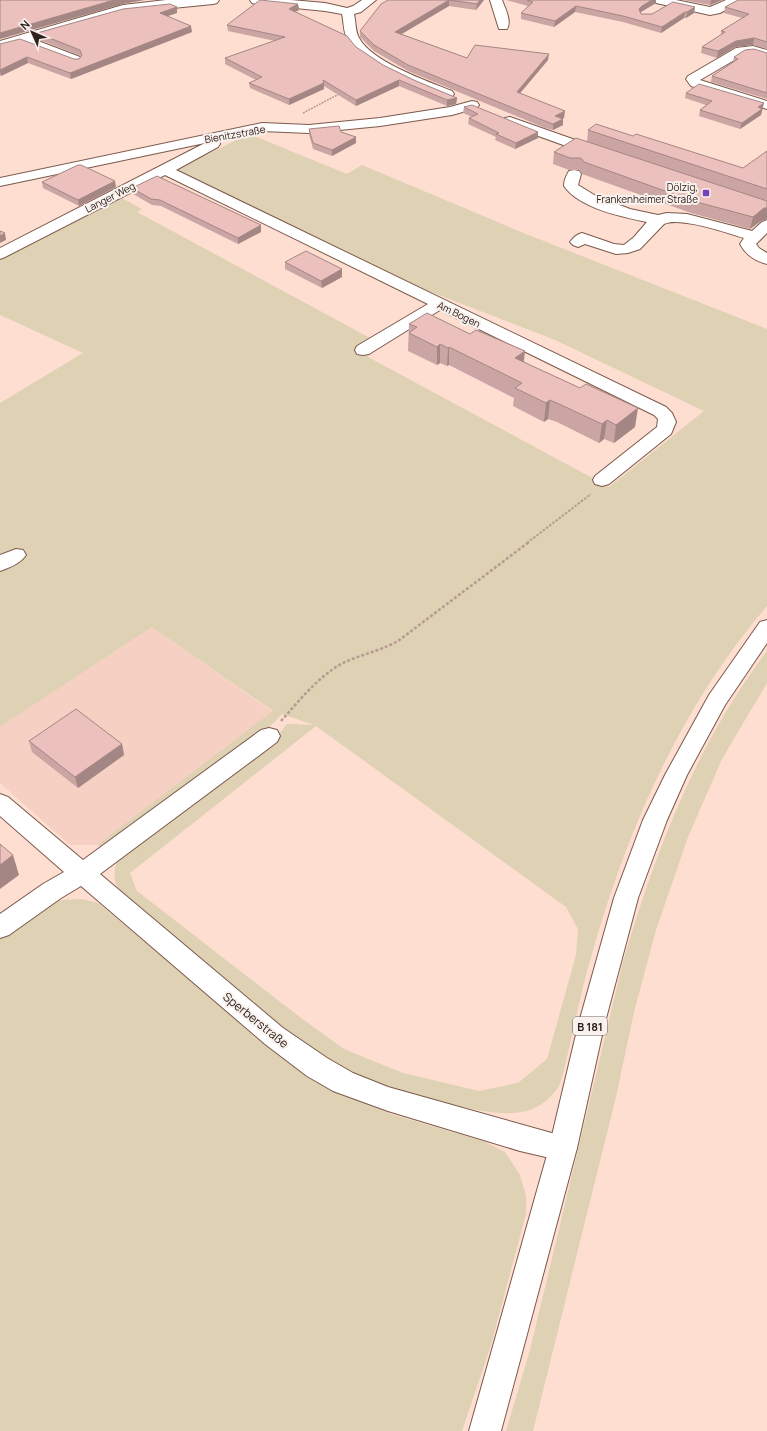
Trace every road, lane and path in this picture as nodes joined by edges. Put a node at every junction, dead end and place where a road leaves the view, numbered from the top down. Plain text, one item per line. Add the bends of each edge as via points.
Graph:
1 (198, 0) edge
2 (213, 0) edge
3 (256, 0) edge
4 (337, 0) edge
5 (370, 0) edge
6 (496, 0) edge
7 (735, 0) edge
8 (662, 4) edge
9 (325, 6) junction
10 (347, 12) junction
11 (503, 26) dead end
12 (22, 38) junction
13 (0, 45) edge
14 (767, 54) edge
15 (75, 60) edge
16 (343, 93) edge
17 (472, 105) junction
18 (767, 105) edge
19 (485, 110) edge
20 (499, 116) edge
21 (309, 129) junction
22 (212, 137) junction
23 (610, 156) edge
24 (165, 170) junction
25 (574, 174) edge
26 (0, 182) edge
27 (660, 220) junction
28 (767, 225) edge
29 (754, 236) junction
30 (578, 242) dead end
31 (0, 254) edge
32 (767, 259) edge
33 (439, 304) junction
34 (363, 350) dead end
35 (602, 480) joint
36 (761, 636) edge
37 (270, 736) joint
38 (0, 802) edge
39 (83, 873) junction
40 (0, 928) edge
41 (562, 1148) junction
42 (485, 1431) edge

1 - 2 street
1 - 12 street via 123,9
3 - 9 street
4 - 9 street
5 - 10 street
6 - 11 street
7 - 8 street via 710,11
9 - 10 street
10 - 17 street via 353,40 369,56 402,75
12 - 13 street
12 - 15 street
14 - 18 street via 754,50 740,51 693,79 696,83
16 - 21 path via 302,113
17 - 19 street
17 - 21 street, Bienitzstraße via 452,111 380,122
20 - 23 street
21 - 22 street, Bienitzstraße via 262,127
22 - 24 street, Langer Weg via 212,144 207,148
22 - 26 street, Bienitzstraße
24 - 31 street, Langer Weg
24 - 33 street, Am Bogen
25 - 27 street via 571,186 601,204 621,212
27 - 29 street via 675,217 707,222
27 - 30 street via 629,248 621,250 582,238
28 - 29 street
29 - 32 street via 748,244 750,249 756,255
33 - 34 street
33 - 35 street, Am Bogen via 660,410 667,417 668,424 665,430
35 - 37 path via 598,489 398,641 385,649 349,660 334,669 311,690
36 - 41 street, B 181 via 697,736 655,820 626,898 608,957
37 - 39 street
38 - 39 street, Sperberstraße
39 - 40 street via 52,891
39 - 41 street, Sperberstraße via 274,1036 343,1082 388,1099
41 - 42 street, B 181

